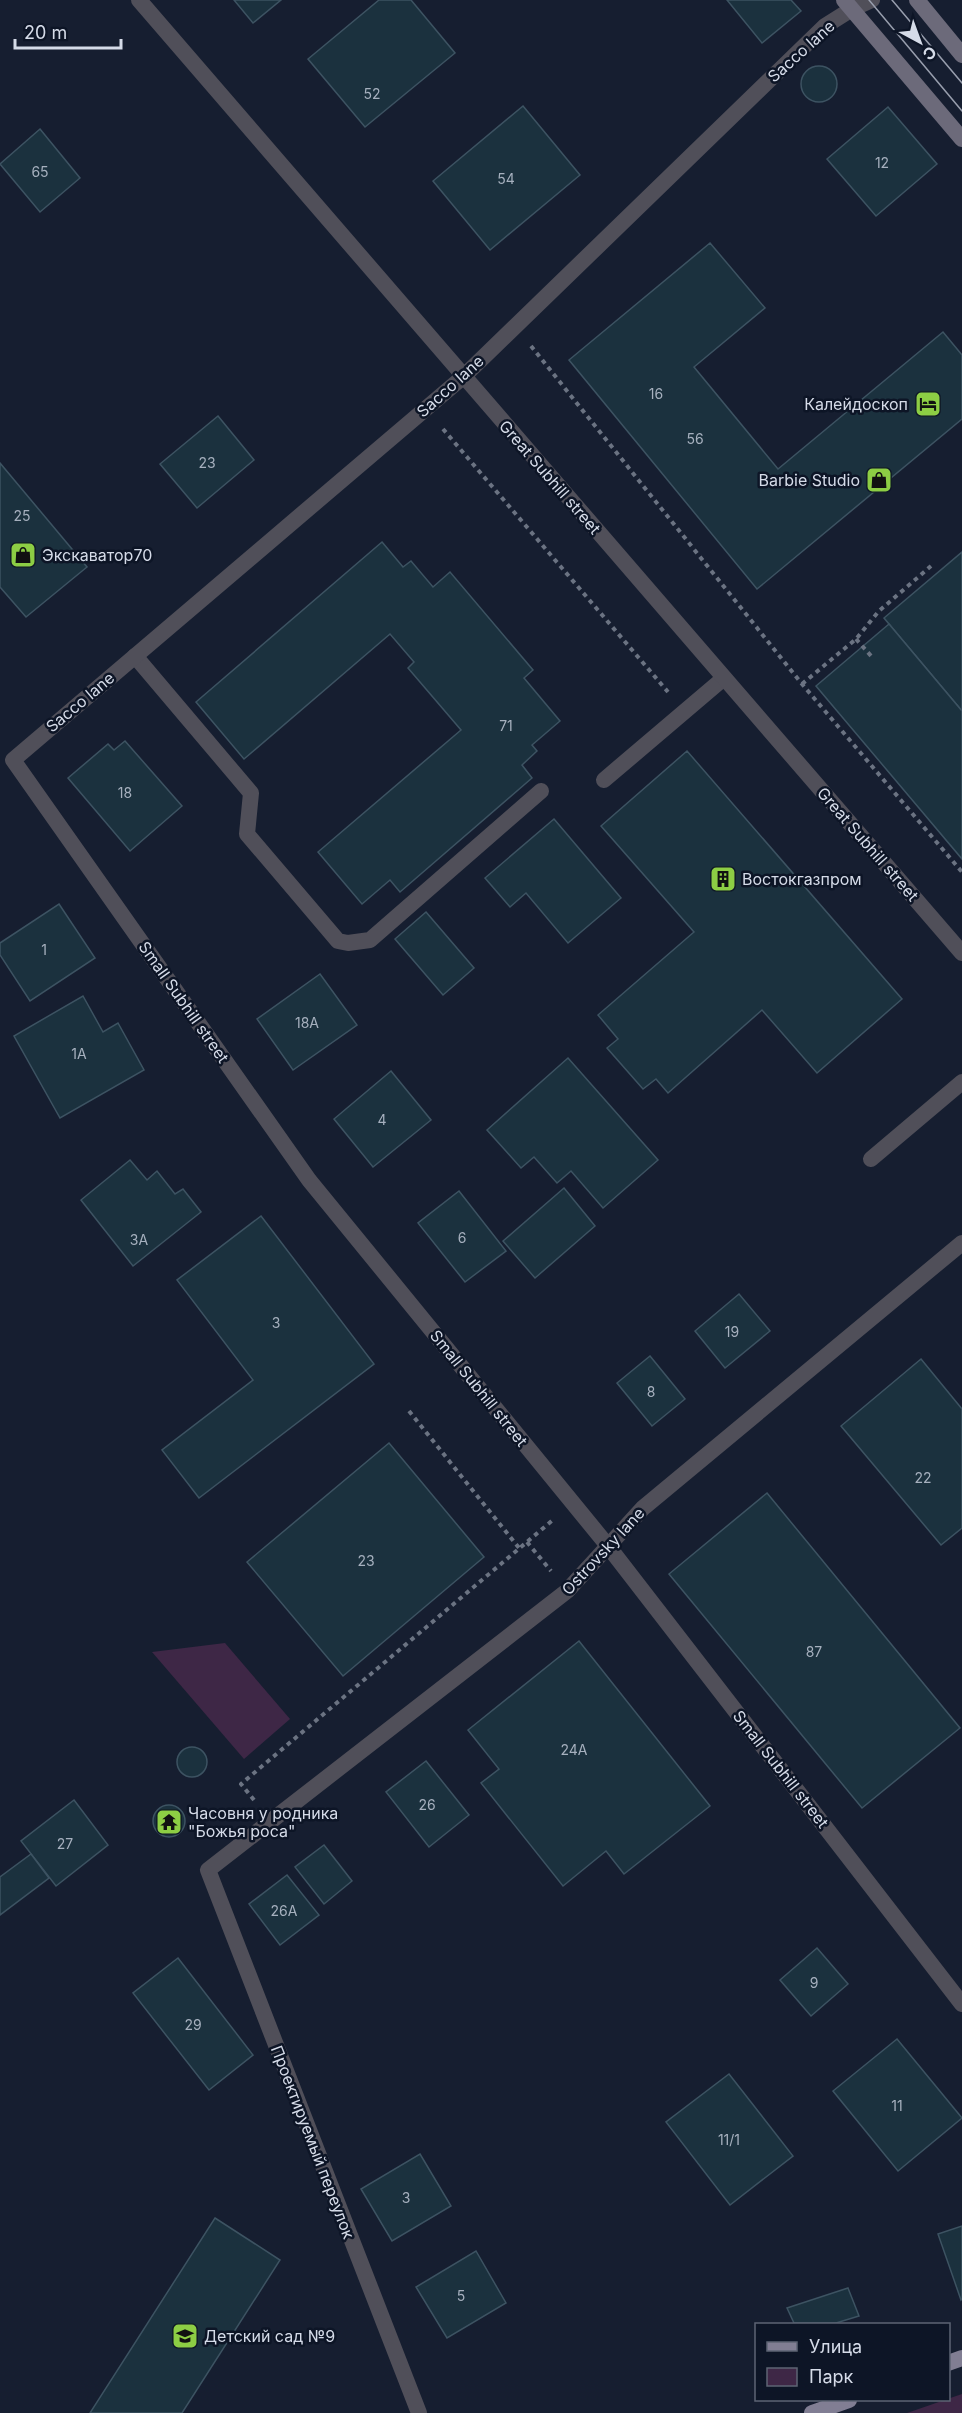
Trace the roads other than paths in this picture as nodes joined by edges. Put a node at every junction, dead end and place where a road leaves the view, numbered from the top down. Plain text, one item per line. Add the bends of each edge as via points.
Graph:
1 (139, 0) edge
2 (872, 0) edge
3 (917, 0) edge
4 (848, 4) edge
5 (962, 55) edge
6 (962, 139) edge
7 (463, 377) junction
8 (135, 656) junction
9 (724, 678) junction
10 (13, 760) joint
11 (604, 780) dead end
12 (542, 791) dead end
13 (962, 953) edge
14 (962, 1082) edge
15 (871, 1159) dead end
16 (962, 1243) edge
17 (608, 1546) junction
18 (208, 1870) joint
19 (962, 2004) edge
20 (846, 2401) edge
21 (419, 2413) edge
22 (812, 2413) edge

1 - 7 street, Great Subhill street
2 - 4 street, Sacco lane
3 - 5 main road
4 - 6 main road
4 - 7 street, Sacco lane
7 - 8 street, Sacco lane
7 - 9 street, Great Subhill street
8 - 10 street, Sacco lane
8 - 12 street via 251,793 247,834 338,941 370,940
9 - 11 street
9 - 13 street, Great Subhill street
10 - 17 street, Small Subhill street via 309,1180
14 - 15 street
16 - 17 street, Ostrovsky lane via 643,1508
17 - 18 street, Ostrovsky lane via 567,1591
17 - 19 street, Small Subhill street
18 - 21 street, Проектируемый переулок
20 - 22 main road

